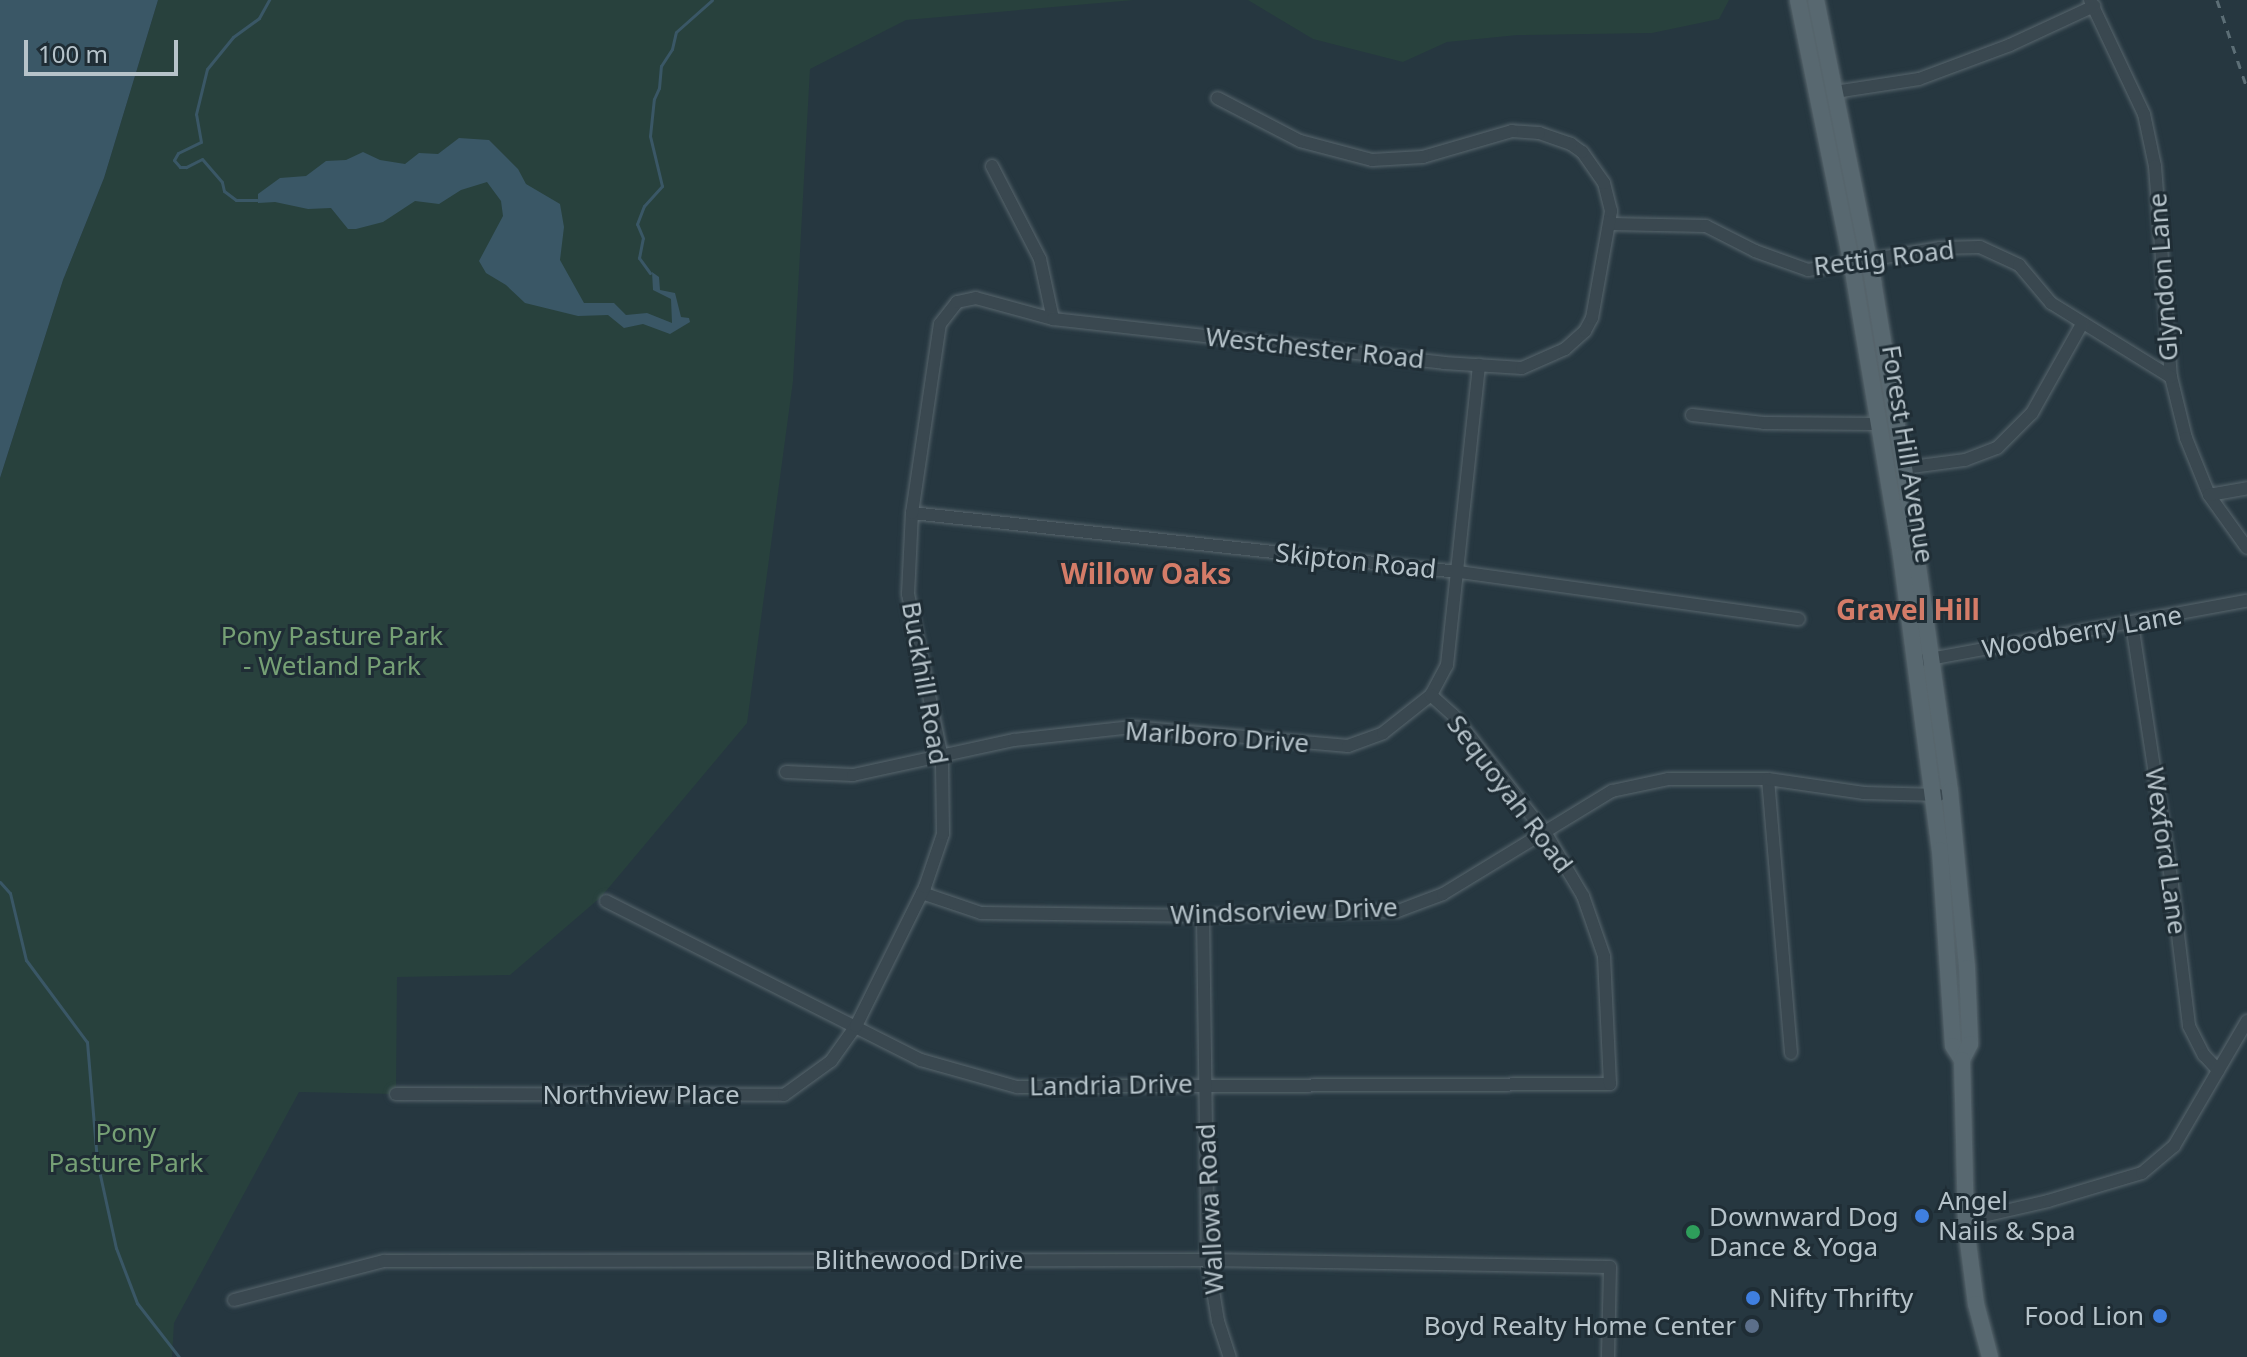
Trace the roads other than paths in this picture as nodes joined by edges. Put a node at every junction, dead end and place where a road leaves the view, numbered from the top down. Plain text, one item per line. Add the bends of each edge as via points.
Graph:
1 (1798, 0) edge
2 (1816, 0) edge
3 (2092, 3) edge
4 (1835, 92) junction
5 (1217, 98) dead end
6 (992, 166) dead end
7 (1611, 224) junction
8 (1861, 263) junction
9 (1053, 319) junction
10 (940, 324) joint
11 (2082, 324) junction
12 (1479, 365) junction
13 (2171, 377) junction
14 (1692, 415) dead end
15 (1879, 424) junction
16 (1904, 468) junction
17 (2247, 488) edge
18 (2209, 495) junction
19 (912, 513) junction
20 (2247, 548) edge
21 (1459, 572) junction
22 (2247, 601) edge
23 (1799, 619) dead end
24 (2132, 624) junction
25 (1924, 660) junction
26 (1431, 695) junction
27 (942, 758) junction
28 (786, 772) dead end
29 (1768, 779) junction
30 (1933, 795) junction
31 (1951, 795) junction
32 (1546, 834) junction
33 (922, 893) junction
34 (606, 901) dead end
35 (1203, 916) junction
36 (2247, 1021) edge
37 (856, 1026) junction
38 (1791, 1053) dead end
39 (1962, 1060) junction
40 (2218, 1070) junction
41 (1203, 1084) junction
42 (1610, 1084) joint
43 (396, 1094) dead end
44 (1966, 1220) junction
45 (1208, 1260) junction
46 (234, 1300) dead end
47 (1230, 1357) edge
48 (1608, 1357) edge
49 (1990, 1357) edge

1 - 8 main road, Forest Hill Avenue
2 - 4 main road, Forest Hill Avenue
3 - 4 street via 2010,45 1919,79
3 - 13 street, Glyndon Lane via 2144,114 2155,166
4 - 8 main road, Forest Hill Avenue
5 - 7 street via 1300,141 1372,160 1423,157 1512,131 1554,137 1582,152 1598,174 1608,195
6 - 9 street via 1040,259
7 - 8 street, Rettig Road via 1706,226 1808,270
7 - 12 street, Westchester Road via 1585,331 1536,364
8 - 11 street, Rettig Road via 1940,248 1980,247 2019,265 2051,303
8 - 15 main road, Forest Hill Avenue
8 - 16 main road, Forest Hill Avenue
9 - 10 street, Westchester Road via 965,297 950,307
9 - 12 street, Westchester Road
10 - 19 street, Buckhill Road
11 - 13 street, Rettig Road
11 - 16 street via 2032,413 1997,448 1965,460
12 - 21 street
13 - 18 street, Glyndon Lane via 2186,438
14 - 15 street via 1776,424
15 - 25 main road, Forest Hill Avenue
16 - 25 main road, Forest Hill Avenue
17 - 18 street
18 - 20 street, Glyndon Lane
19 - 21 street, Skipton Road
19 - 27 street, Buckhill Road via 908,594
21 - 23 street, Skipton Road
21 - 26 street via 1447,665
22 - 24 street, Woodberry Lane
24 - 25 street, Woodberry Lane
24 - 40 street, Wexford Lane via 2189,1026
25 - 30 main road, Forest Hill Avenue
25 - 31 main road, Forest Hill Avenue
26 - 27 street, Marlboro Drive via 1383,733 1348,746 1132,727 1014,740
26 - 32 street, Sequoyah Road via 1453,715
27 - 28 street, Marlboro Drive via 853,775
27 - 33 street, Buckhill Road via 943,834
29 - 30 street, Windsorview Drive via 1864,793
29 - 32 street, Windsorview Drive via 1668,779 1612,791
29 - 38 street
30 - 31 street, Windsorview Drive
30 - 39 main road, Forest Hill Avenue via 1953,1046
31 - 39 main road, Forest Hill Avenue via 1967,968 1970,1044
32 - 35 street, Windsorview Drive via 1443,894 1398,911
32 - 42 street, Sequoyah Road via 1583,896 1604,956
33 - 35 street, Windsorview Drive via 981,913
33 - 37 street, Buckhill Road
34 - 37 street, Landria Drive
35 - 41 street, Wallowa Road
36 - 40 street
37 - 41 street, Landria Drive via 921,1060 1017,1087
37 - 43 street, Northview Place via 831,1061 784,1095
39 - 44 main road, Forest Hill Avenue
40 - 44 street via 2174,1146 2142,1173
41 - 42 street, Landria Drive
41 - 45 street, Wallowa Road
44 - 49 main road, Forest Hill Avenue via 1976,1304
45 - 46 street, Blithewood Drive via 384,1261
45 - 47 street, Wallowa Road
45 - 48 street, Blithewood Drive via 1610,1267

